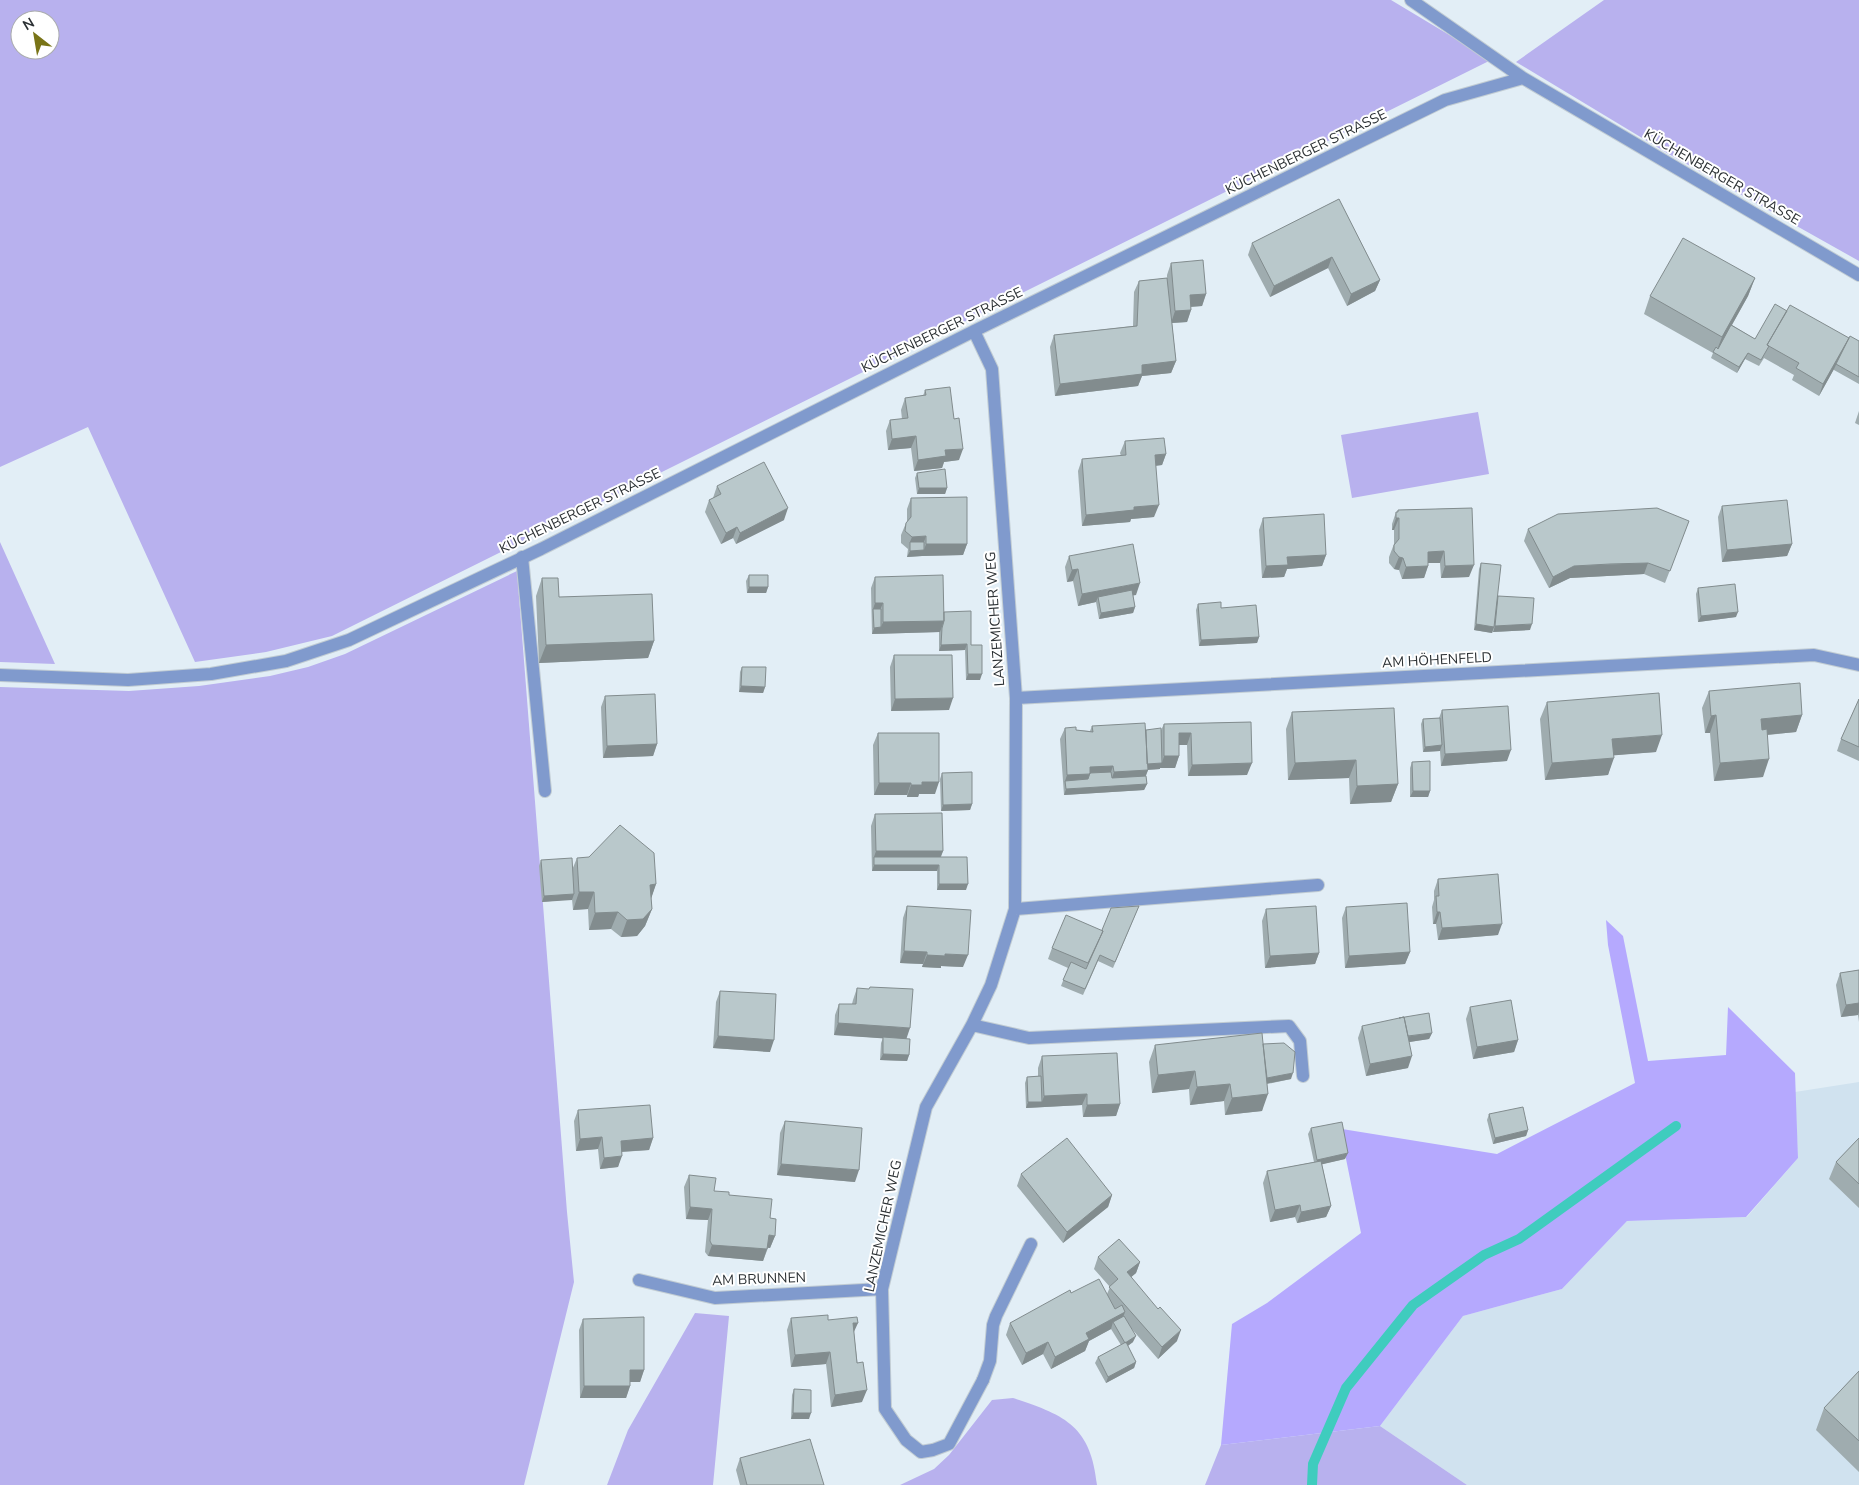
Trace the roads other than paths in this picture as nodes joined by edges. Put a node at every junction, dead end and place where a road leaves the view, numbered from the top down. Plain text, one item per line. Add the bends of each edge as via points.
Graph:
1 (1411, 0) edge
2 (1523, 78) junction
3 (1859, 275) edge
4 (974, 331) junction
5 (522, 557) junction
6 (1859, 665) edge
7 (0, 675) edge
8 (1016, 698) junction
9 (544, 791) dead end
10 (1318, 885) dead end
11 (1015, 909) junction
12 (972, 1025) junction
13 (1303, 1076) dead end
14 (1031, 1244) dead end
15 (639, 1280) dead end
16 (882, 1289) junction

1 - 2 street
2 - 3 street, KÜCHENBERGER STRASSE
2 - 4 street, KÜCHENBERGER STRASSE via 1445,100
4 - 5 street, KÜCHENBERGER STRASSE
4 - 8 street, LANZEMICHER WEG via 992,369
5 - 7 street, KÜCHENBERGER STRASSE via 349,640 286,661 211,674 128,680
5 - 9 street
6 - 8 street, AM HÖHENFELD via 1814,655
8 - 11 street, LANZEMICHER WEG
10 - 11 street
11 - 12 street, LANZEMICHER WEG via 991,985
12 - 13 street via 1029,1038 1288,1026 1300,1041
12 - 16 street, LANZEMICHER WEG via 926,1107
14 - 16 street, LANZEMICHER WEG via 996,1316 990,1361 983,1380 948,1444 932,1450 921,1452 906,1440 885,1409
15 - 16 street, AM BRUNNEN via 715,1298

